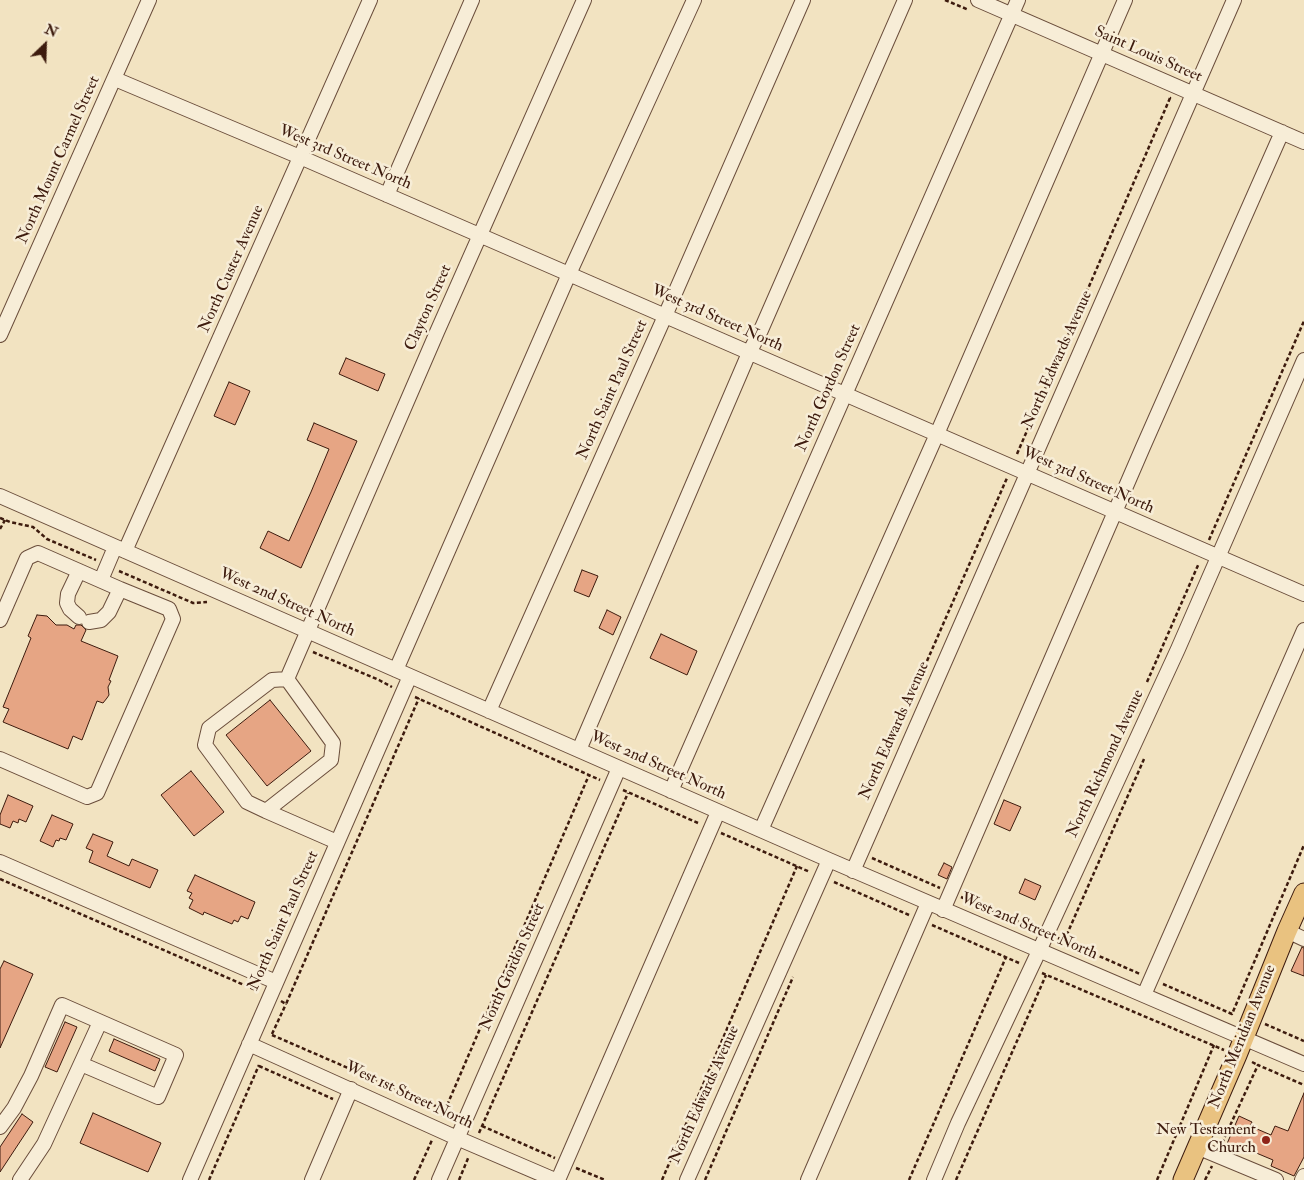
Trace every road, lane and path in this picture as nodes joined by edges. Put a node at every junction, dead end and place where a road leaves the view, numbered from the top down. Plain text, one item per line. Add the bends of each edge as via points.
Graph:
1 (149, 0) edge
2 (370, 0) edge
3 (472, 0) edge
4 (584, 0) edge
5 (694, 0) edge
6 (803, 0) edge
7 (905, 0) edge
8 (945, 0) edge
9 (1018, 0) edge
10 (1125, 0) edge
11 (1234, 0) edge
12 (975, 6) edge
13 (1012, 15) junction
14 (1101, 54) junction
15 (115, 79) junction
16 (1193, 94) junction
17 (1162, 95) dead end
18 (1282, 132) junction
19 (1304, 142) edge
20 (300, 157) junction
21 (387, 195) junction
22 (480, 236) junction
23 (569, 274) junction
24 (665, 316) junction
25 (1304, 321) edge
26 (0, 335) edge
27 (749, 353) junction
28 (1304, 360) edge
29 (845, 395) junction
30 (937, 434) junction
31 (1012, 467) junction
32 (1027, 474) junction
33 (0, 496) edge
34 (1115, 512) junction
35 (5, 520) dead end
36 (0, 529) edge
37 (120, 549) junction
38 (1201, 557) junction
39 (1215, 563) junction
40 (79, 571) junction
41 (100, 580) junction
42 (120, 589) junction
43 (1304, 594) edge
44 (0, 620) edge
45 (1304, 630) edge
46 (307, 631) junction
47 (928, 661) dead end
48 (396, 670) junction
49 (410, 676) junction
50 (287, 679) junction
51 (1146, 683) dead end
52 (419, 698) dead end
53 (489, 711) junction
54 (579, 750) junction
55 (0, 759) edge
56 (619, 768) junction
57 (590, 775) dead end
58 (671, 791) junction
59 (628, 793) dead end
60 (266, 811) junction
61 (718, 812) junction
62 (761, 830) junction
63 (337, 842) junction
64 (1304, 845) edge
65 (871, 858) dead end
66 (829, 860) junction
67 (0, 862) edge
68 (797, 866) dead end
69 (852, 871) junction
70 (0, 879) edge
71 (951, 892) junction
72 (1304, 893) edge
73 (928, 903) junction
74 (944, 910) junction
75 (1286, 931) junction
76 (1047, 934) junction
77 (1304, 939) edge
78 (1039, 951) junction
79 (1006, 957) dead end
80 (795, 973) dead end
81 (1046, 975) dead end
82 (1151, 979) junction
83 (276, 982) junction
84 (1144, 995) junction
85 (270, 997) junction
86 (286, 1004) junction
87 (100, 1022) junction
88 (1263, 1023) dead end
89 (272, 1035) junction
90 (1243, 1038) junction
91 (1304, 1041) edge
92 (249, 1044) junction
93 (1214, 1045) dead end
94 (265, 1051) junction
95 (81, 1064) junction
96 (1304, 1064) edge
97 (1304, 1085) edge
98 (351, 1089) junction
99 (445, 1110) junction
100 (465, 1119) junction
101 (482, 1126) junction
102 (0, 1127) edge
103 (437, 1129) junction
104 (457, 1138) junction
105 (474, 1145) junction
106 (1198, 1147) junction
107 (1217, 1155) junction
108 (565, 1163) junction
109 (20, 1180) edge
110 (190, 1180) edge
111 (209, 1180) edge
112 (312, 1180) edge
113 (414, 1180) edge
114 (439, 1180) edge
115 (459, 1180) edge
116 (556, 1180) edge
117 (604, 1180) edge
118 (662, 1180) edge
119 (687, 1180) edge
120 (705, 1180) edge
121 (808, 1180) edge
122 (909, 1180) edge
123 (934, 1180) edge
124 (956, 1180) edge
125 (1157, 1180) edge
126 (1183, 1180) edge
127 (1206, 1180) edge
128 (1276, 1180) edge

1 - 15 street, North Mount Carmel Street
2 - 20 street, North Custer Avenue
3 - 21 street
4 - 22 street, Clayton Street
5 - 23 street
6 - 24 street, North Saint Paul Street
7 - 27 street
8 - 12 path
9 - 13 street, North Gordon Street
10 - 14 street
11 - 16 street, North Edwards Avenue
12 - 13 street, Saint Louis Street
13 - 14 street, Saint Louis Street
13 - 29 street, North Gordon Street
14 - 16 street, Saint Louis Street
14 - 30 street
15 - 20 street, West 3rd Street North
15 - 26 street, North Mount Carmel Street
16 - 18 street, Saint Louis Street
16 - 32 street, North Edwards Avenue
17 - 31 path via 1170,98
18 - 19 street, Saint Louis Street
18 - 34 street
20 - 21 street, West 3rd Street North
20 - 37 street, North Custer Avenue
21 - 22 street, West 3rd Street North
22 - 23 street, West 3rd Street North
22 - 46 street, Clayton Street
23 - 24 street, West 3rd Street North
23 - 48 street
24 - 27 street, West 3rd Street North
24 - 53 street, North Saint Paul Street
25 - 38 path
27 - 29 street, West 3rd Street North
27 - 54 street
28 - 39 street, North Richmond Avenue
29 - 30 street, West 3rd Street North
29 - 58 street, North Gordon Street
30 - 31 street, West 3rd Street North
30 - 62 street
31 - 32 street, West 3rd Street North
31 - 47 path
32 - 34 street, West 3rd Street North
32 - 69 street, North Edwards Avenue
33 - 37 street, West 2nd Street North
34 - 38 street, West 3rd Street North
34 - 71 street
35 - 36 path
37 - 41 street, North Custer Avenue
37 - 46 street, West 2nd Street North
38 - 39 street, West 3rd Street North
38 - 39 path
38 - 51 path
39 - 43 street, West 3rd Street North
39 - 76 street, North Richmond Avenue
40 - 41 street
40 - 42 street via 67,602 84,619 101,620 109,612
40 - 44 street via 38,553 27,558
41 - 42 street
42 - 55 street via 169,609 173,619 98,793 87,797
45 - 82 street
46 - 48 street, West 2nd Street North
46 - 50 street, Clayton Street
48 - 49 street, West 2nd Street North
49 - 53 street, West 2nd Street North
49 - 63 street, North Saint Paul Street
50 - 60 street via 332,743 331,760
50 - 60 street via 272,680 209,728 205,745 247,802
52 - 86 path
53 - 54 street, West 2nd Street North
54 - 56 street, West 2nd Street North
56 - 58 street, West 2nd Street North
56 - 100 street, North Gordon Street
57 - 99 path
58 - 61 street, West 2nd Street North
59 - 101 path
60 - 63 street
61 - 62 street, West 2nd Street North
61 - 108 street
62 - 66 street, West 2nd Street North
63 - 83 street, North Saint Paul Street
64 - 82 path via 1232,1014
65 - 71 path
66 - 69 street, West 2nd Street North
66 - 119 street, North Edwards Avenue
67 - 83 street
68 - 118 path
69 - 73 street, West 2nd Street North
70 - 85 path
71 - 74 street
71 - 76 path
72 - 75 main road, North Meridian Avenue
73 - 74 street, West 2nd Street North
73 - 121 street
74 - 78 street, West 2nd Street North
75 - 77 street
75 - 90 main road, North Meridian Avenue
76 - 78 street, North Richmond Avenue
76 - 82 path
78 - 84 street, West 2nd Street North
78 - 123 street, North Richmond Avenue
79 - 122 path
80 - 120 path
81 - 124 path
82 - 84 street
83 - 85 street, North Saint Paul Street
84 - 90 street, West 2nd Street North
85 - 86 path
85 - 92 street, North Saint Paul Street
86 - 89 path
87 - 95 street
87 - 95 street via 176,1055 158,1097
87 - 102 street via 62,1005 31,1076
88 - 91 path
89 - 94 path
89 - 99 path
90 - 96 street, West 2nd Street North
90 - 106 main road, North Meridian Avenue
92 - 94 street, West 1st Street North
92 - 110 street, North Saint Paul Street
93 - 125 path
94 - 98 street, West 1st Street North
94 - 111 path
95 - 109 street via 44,1144
97 - 107 path via 1258,1065
98 - 103 street, West 1st Street North
98 - 112 street
99 - 100 path
99 - 103 path
100 - 104 street, North Gordon Street
101 - 105 path
101 - 108 path
103 - 104 street, West 1st Street North
103 - 113 path
104 - 105 street, West 1st Street North
104 - 114 street, North Gordon Street
105 - 115 path
105 - 116 street, West 1st Street North
106 - 107 street
106 - 126 main road, North Meridian Avenue
107 - 127 path
107 - 128 street
108 - 116 street
108 - 117 path

